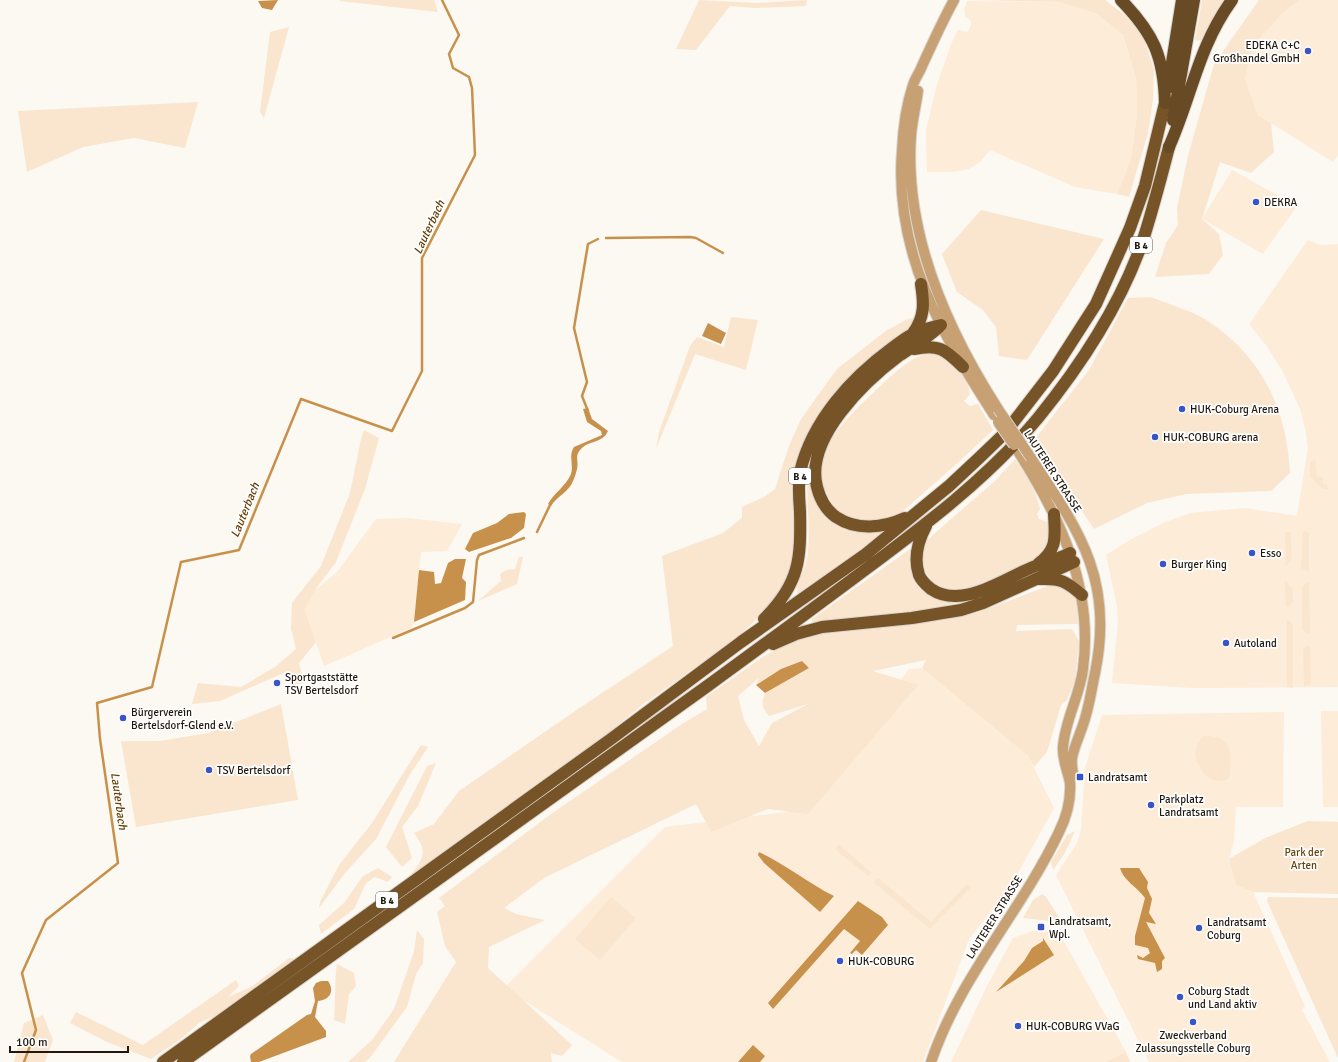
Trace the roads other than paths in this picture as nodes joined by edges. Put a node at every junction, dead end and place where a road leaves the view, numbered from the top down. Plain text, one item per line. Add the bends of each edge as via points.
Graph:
1 (954, 0) edge
2 (1120, 0) edge
3 (1182, 0) edge
4 (1194, 0) edge
5 (1232, 0) edge
6 (922, 67) junction
7 (1165, 103) junction
8 (1169, 147) junction
9 (922, 284) junction
10 (945, 323) junction
11 (913, 333) junction
12 (900, 356) junction
13 (962, 367) junction
14 (996, 412) junction
15 (1028, 460) junction
16 (917, 512) junction
17 (1054, 514) junction
18 (928, 523) junction
19 (1072, 558) junction
20 (1034, 567) junction
21 (1035, 579) junction
22 (1082, 595) junction
23 (741, 642) junction
24 (750, 655) junction
25 (1070, 783) junction
26 (163, 1062) edge
27 (183, 1062) edge
28 (931, 1062) edge

1 - 6 street
2 - 7 highway via 1149,32 1162,70
3 - 7 highway
4 - 8 highway
5 - 8 highway via 1214,28 1199,60
6 - 9 street, LAUTERER STRASSE via 913,84 905,122 901,186 907,239
6 - 10 street, LAUTERER STRASSE via 911,136 912,185 916,223
7 - 16 highway, B 4 via 1144,186 1130,228 1108,279 1080,332 1005,432 949,486
8 - 18 highway, B 4 via 1142,241 1122,289 1096,336 1070,376 1023,434 975,482
9 - 10 street, LAUTERER STRASSE
9 - 11 highway via 922,320
10 - 11 highway
10 - 12 highway
10 - 13 street, LAUTERER STRASSE
10 - 14 street, LAUTERER STRASSE
11 - 23 highway, B 4 via 867,369 818,425 800,473 800,544 794,576 789,589 777,606
12 - 13 highway via 913,350 934,346 950,353
12 - 16 highway via 880,372 843,410 828,432 818,451 816,483 824,505 834,516 855,526 885,525
13 - 14 street, LAUTERER STRASSE
14 - 15 street, LAUTERER STRASSE, bridge
15 - 17 street, LAUTERER STRASSE
15 - 25 street, LAUTERER STRASSE via 1073,523 1085,547 1100,601 1100,638 1087,714 1072,757 1073,775
16 - 23 highway, B 4 via 866,554
17 - 19 street, LAUTERER STRASSE
17 - 20 highway via 1053,548 1048,556
18 - 20 highway via 920,538 915,556 916,566 920,578 938,593 950,596 971,594
18 - 24 highway, B 4
19 - 20 highway
19 - 21 highway
19 - 22 street, LAUTERER STRASSE
21 - 22 highway via 1059,579
21 - 24 highway via 983,603 961,610 809,630
22 - 25 street, LAUTERER STRASSE via 1085,629 1083,670 1080,690 1063,747
23 - 26 highway, B 4 via 611,739
24 - 27 highway, B 4
25 - 28 street, LAUTERER STRASSE via 1067,809 1059,833 964,989

